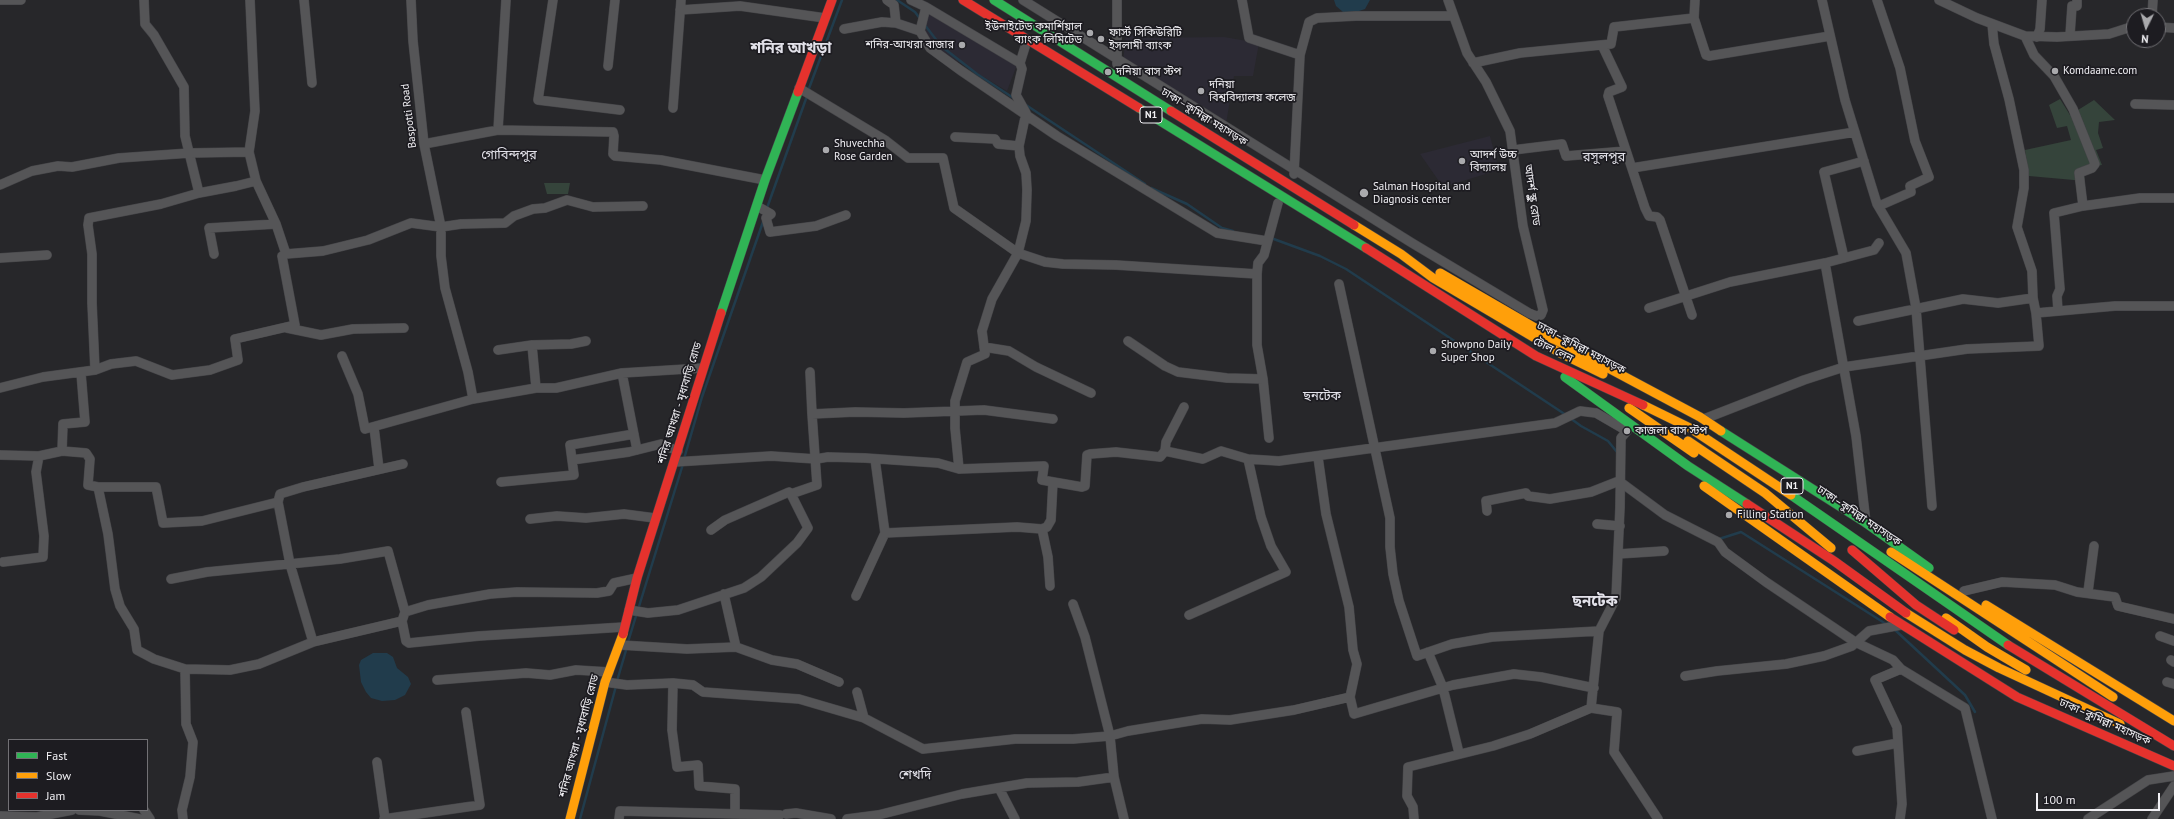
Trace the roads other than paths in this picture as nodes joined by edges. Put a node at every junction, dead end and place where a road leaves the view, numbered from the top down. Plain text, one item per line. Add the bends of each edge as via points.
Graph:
1 (0, 0) edge
2 (20, 0) edge
3 (144, 0) edge
4 (250, 0) edge
5 (304, 0) edge
6 (411, 0) edge
7 (506, 0) edge
8 (553, 0) edge
9 (615, 0) edge
10 (681, 0) edge
11 (832, 0) edge
12 (887, 0) edge
13 (911, 0) edge
14 (994, 0) edge
15 (1023, 0) edge
16 (1117, 0) edge
17 (1242, 0) edge
18 (1448, 0) edge
19 (1695, 0) edge
20 (1822, 0) edge
21 (1877, 0) edge
22 (1939, 0) edge
23 (2042, 0) edge
24 (2077, 0) edge
25 (960, 2) edge
26 (926, 7) junction
27 (680, 10) junction
28 (1453, 16) junction
29 (825, 18) junction
30 (1694, 18) junction
31 (896, 23) junction
32 (1992, 24) junction
33 (844, 29) dead end
34 (2126, 29) edge
35 (920, 31) junction
36 (2070, 35) junction
37 (1830, 36) junction
38 (2025, 36) junction
39 (2037, 37) junction
40 (1602, 45) junction
41 (1025, 47) junction
42 (1300, 55) junction
43 (1118, 59) junction
44 (1020, 63) junction
45 (1473, 64) junction
46 (608, 66) dead end
47 (1116, 77) junction
48 (1146, 77) junction
49 (312, 83) dead end
50 (801, 90) junction
51 (1138, 90) junction
52 (2135, 104) dead end
53 (2174, 105) edge
54 (673, 108) dead end
55 (620, 110) dead end
56 (1026, 113) junction
57 (1205, 114) junction
58 (1198, 127) junction
59 (498, 130) junction
60 (1855, 132) junction
61 (955, 137) dead end
62 (424, 144) junction
63 (1019, 146) junction
64 (1513, 150) junction
65 (1626, 151) junction
66 (249, 152) junction
67 (190, 153) junction
68 (1864, 161) junction
69 (1632, 168) junction
70 (1294, 171) junction
71 (765, 180) junction
72 (256, 181) junction
73 (0, 185) edge
74 (1294, 186) junction
75 (199, 193) junction
76 (2174, 198) edge
77 (1278, 203) junction
78 (643, 206) dead end
79 (1879, 206) junction
80 (2083, 206) junction
81 (758, 207) junction
82 (846, 215) dead end
83 (276, 224) junction
84 (441, 227) junction
85 (1268, 239) junction
86 (1879, 243) dead end
87 (1018, 253) junction
88 (214, 254) dead end
89 (286, 254) junction
90 (1401, 254) junction
91 (48, 255) dead end
92 (0, 258) edge
93 (1844, 258) junction
94 (1825, 263) junction
95 (1257, 274) junction
96 (1340, 284) dead end
97 (1686, 297) junction
98 (2033, 298) junction
99 (2174, 306) edge
100 (1649, 308) dead end
101 (1916, 308) junction
102 (2058, 311) junction
103 (2036, 313) junction
104 (1692, 315) dead end
105 (1858, 321) dead end
106 (285, 328) junction
107 (404, 328) dead end
108 (586, 341) dead end
109 (1128, 341) dead end
110 (532, 346) junction
111 (984, 346) junction
112 (1524, 349) junction
113 (498, 350) dead end
114 (342, 356) dead end
115 (1536, 356) junction
116 (1920, 356) junction
117 (1844, 367) junction
118 (703, 368) junction
119 (1564, 369) junction
120 (96, 370) junction
121 (810, 372) dead end
122 (82, 373) junction
123 (622, 373) junction
124 (1264, 379) junction
125 (1586, 379) junction
126 (0, 388) edge
127 (536, 388) junction
128 (1606, 388) junction
129 (1091, 393) dead end
130 (473, 399) junction
131 (1184, 407) dead end
132 (955, 411) junction
133 (812, 414) junction
134 (1053, 419) dead end
135 (1704, 419) junction
136 (374, 427) junction
137 (1627, 431) junction
138 (634, 434) junction
139 (1269, 438) dead end
140 (1375, 449) junction
141 (637, 450) junction
142 (62, 451) junction
143 (678, 451) junction
144 (1165, 451) junction
145 (0, 455) edge
146 (39, 456) junction
147 (1318, 457) junction
148 (816, 459) junction
149 (876, 459) junction
150 (1248, 459) junction
151 (572, 460) junction
152 (675, 462) junction
153 (402, 464) dead end
154 (379, 469) junction
155 (958, 469) junction
156 (1766, 477) junction
157 (1619, 481) junction
158 (501, 482) dead end
159 (1053, 482) junction
160 (98, 487) junction
161 (791, 494) junction
162 (278, 502) junction
163 (1932, 506) dead end
164 (1487, 511) dead end
165 (1818, 514) junction
166 (655, 518) junction
167 (530, 519) dead end
168 (1866, 523) junction
169 (1597, 524) dead end
170 (1620, 526) junction
171 (1042, 529) junction
172 (711, 530) dead end
173 (885, 533) junction
174 (2094, 546) dead end
175 (1664, 551) dead end
176 (1874, 553) junction
177 (1618, 554) junction
178 (1834, 560) junction
179 (2, 562) dead end
180 (290, 564) junction
181 (1847, 570) junction
182 (637, 578) junction
183 (171, 579) dead end
184 (1050, 586) dead end
185 (1964, 591) junction
186 (2088, 592) junction
187 (724, 594) junction
188 (856, 596) dead end
189 (1073, 604) dead end
190 (629, 610) junction
191 (405, 612) junction
192 (1189, 615) dead end
193 (2174, 619) edge
194 (402, 621) junction
195 (1922, 623) junction
196 (1901, 625) junction
197 (624, 627) junction
198 (1599, 630) junction
199 (2160, 636) dead end
200 (2174, 641) edge
201 (312, 642) junction
202 (1855, 642) junction
203 (620, 645) junction
204 (736, 647) junction
205 (1428, 652) junction
206 (185, 669) junction
207 (1902, 669) junction
208 (609, 672) junction
209 (1685, 676) dead end
210 (437, 680) dead end
211 (607, 682) junction
212 (839, 682) dead end
213 (673, 683) junction
214 (1443, 688) junction
215 (1594, 688) junction
216 (857, 692) dead end
217 (1350, 697) junction
218 (2067, 700) junction
219 (1592, 708) junction
220 (466, 712) dead end
221 (864, 718) junction
222 (2105, 718) junction
223 (2174, 721) edge
224 (1110, 736) junction
225 (2174, 736) edge
226 (2152, 738) junction
227 (1898, 742) junction
228 (2174, 747) edge
229 (1857, 751) dead end
230 (1459, 753) junction
231 (377, 762) dead end
232 (2174, 766) edge
233 (2174, 776) edge
234 (1114, 777) junction
235 (999, 788) junction
236 (2172, 791) edge
237 (67, 811) edge
238 (100, 811) edge
239 (735, 814) junction
240 (0, 819) edge
241 (140, 819) edge
242 (183, 819) edge
243 (385, 819) edge
244 (570, 819) edge
245 (619, 819) edge
246 (831, 819) edge
247 (847, 819) edge
248 (1015, 819) edge
249 (1124, 819) edge
250 (1414, 819) edge
251 (1658, 819) edge
252 (1900, 819) edge
253 (1992, 819) edge
254 (2088, 819) edge
255 (2152, 819) edge

1 - 2 street
3 - 67 street via 145,24 184,87 185,136
4 - 66 street via 255,111
5 - 49 street
6 - 62 street, Baspotti Road via 412,41
7 - 59 street
8 - 55 street via 538,100
9 - 46 street
10 - 27 street
11 - 29 main road, শনির আখরা - মৃধাবাড়ি রোড
12 - 31 street via 894,5
13 - 26 street
14 - 47 main road, ঢাকা–কুমিল্লা মহাসড়ক / N1
15 - 43 street
16 - 43 street
17 - 42 street via 1249,38
18 - 28 street, আদর্শ স্কুল রোড
19 - 30 street
20 - 37 street
21 - 79 street via 1900,68 1915,141 1929,176 1910,186 1911,192
22 - 32 street
23 - 39 street
24 - 36 street via 2077,6 2072,6
25 - 41 main road
25 - 112 main road, টোল লেন / N1 via 1338,230
26 - 35 street
26 - 44 street
27 - 29 street via 740,6
27 - 54 street
28 - 42 street via 1317,18 1309,22 1306,28
28 - 45 street, আদর্শ স্কুল রোড
29 - 50 main road, শনির আখরা - মৃধাবাড়ি রোড
30 - 37 street via 1706,55 1709,56
30 - 40 street via 1614,27 1613,44
31 - 33 street via 882,22
31 - 35 street
32 - 38 street
32 - 98 street via 1994,44 2024,170 2024,188 2017,227 2032,271
34 - 36 street via 2109,34
35 - 56 street via 930,48 939,56
36 - 39 street
37 - 60 street
38 - 39 street
38 - 80 street via 2034,55 2054,76 2073,109 2095,164 2079,173
40 - 45 street via 1520,53
40 - 65 street via 1622,84 1621,88 1609,92 1608,96
41 - 44 street
41 - 77 main road
42 - 70 street
43 - 47 street
43 - 48 street
44 - 56 street via 1022,69 1018,101
45 - 64 street, আদর্শ স্কুল রোড via 1486,82 1510,131
47 - 51 main road, ঢাকা–কুমিল্লা মহাসড়ক / N1
48 - 51 street
48 - 57 street
50 - 71 main road, শনির আখরা - মৃধাবাড়ি রোড
50 - 87 street via 885,140 908,158 943,158 954,208
51 - 58 main road, ঢাকা–কুমিল্লা মহাসড়ক / N1
52 - 53 street
56 - 63 street
56 - 85 street via 1057,136 1217,233
57 - 58 street
57 - 70 street
58 - 74 main road, ঢাকা–কুমিল্লা মহাসড়ক / N1
59 - 62 street
59 - 71 street via 613,132 615,156 662,160
60 - 68 street
60 - 69 street
61 - 63 street via 995,139 998,144
62 - 84 street, Baspotti Road
63 - 87 street via 1026,173 1027,190 1026,221
64 - 65 street via 1562,144 1566,156
64 - 70 street, আদর্শ স্কুল রোড via 1524,226 1543,310 1536,316
65 - 69 street
66 - 67 street
66 - 72 street
67 - 73 street via 119,158 72,167 58,166 32,171
67 - 75 street
68 - 79 street
68 - 93 street via 1824,172
69 - 97 street via 1649,216 1657,216 1660,220
70 - 74 street
71 - 81 main road, শনির আখরা - মৃধাবাড়ি রোড
72 - 75 street
72 - 83 street
74 - 90 main road, ঢাকা–কুমিল্লা মহাসড়ক / N1
75 - 120 street via 161,204 89,218
76 - 80 street via 2140,198
77 - 85 street
77 - 112 main road via 1482,330
78 - 84 street via 593,207 567,200 514,216 505,223
79 - 101 street via 1906,253
80 - 102 street via 2054,213 2060,282 2057,296
81 - 82 street via 771,214 766,218 770,232 816,226
81 - 118 main road, শনির আখরা - মৃধাবাড়ি রোড
83 - 88 street via 209,228
83 - 89 street
84 - 89 street via 411,223 368,240 323,252
84 - 130 street, Baspotti Road via 445,288
85 - 95 street via 1264,256 1258,263
86 - 93 street via 1874,250
87 - 95 street via 1045,262 1062,264
87 - 111 street via 992,299 982,331
89 - 106 street via 282,256 295,325
90 - 135 main road, ঢাকা–কুমিল্লা মহাসড়ক / N1 via 1481,295 1554,339
90 - 225 main road, ঢাকা–কুমিল্লা মহাসড়ক / N1 via 1433,278 1560,353 1699,422 1863,534
91 - 92 street
93 - 94 street
94 - 97 street via 1730,282
94 - 117 street
95 - 124 street via 1257,345
96 - 140 street
97 - 100 street
97 - 104 street
98 - 101 street via 1998,303 1964,299
98 - 103 street
99 - 102 street via 2114,306
101 - 105 street
101 - 116 street
102 - 103 street
103 - 116 street via 2039,346 1967,349
106 - 107 street via 321,335 353,329
106 - 120 street via 235,339 238,360 210,370 172,375 136,361 111,364
108 - 110 street
109 - 124 street via 1178,372 1227,378
110 - 113 street
110 - 127 street
111 - 129 street via 1009,351
111 - 132 street via 983,357 966,364 955,401
112 - 115 main road, টোল লেন
114 - 136 street via 358,394 366,429
115 - 119 main road, টোল লেন
115 - 137 main road, ঢাকা–কুমিল্লা মহাসড়ক
115 - 178 main road via 1688,466
116 - 117 street
116 - 163 street
117 - 135 street
117 - 168 street via 1856,436
118 - 123 street
118 - 143 main road, শনির আখরা - মৃধাবাড়ি রোড
119 - 125 main road, টোল লেন
119 - 178 main road
120 - 122 street
121 - 133 street
122 - 126 street via 43,377
122 - 142 street via 85,422 63,424
123 - 127 street via 556,388
123 - 138 street
124 - 139 street
125 - 128 main road, টোল লেন
125 - 181 main road via 1759,496
127 - 130 street
128 - 156 main road, টোল লেন via 1690,428
128 - 195 main road via 1765,493
130 - 136 street
131 - 144 street via 1166,442
132 - 133 street
132 - 134 street via 984,410
132 - 155 street
133 - 148 street
135 - 168 main road, ঢাকা–কুমিল্লা মহাসড়ক / N1
136 - 154 street
137 - 140 street via 1596,413 1580,412 1555,423
137 - 157 street via 1620,438
137 - 196 main road, ঢাকা–কুমিল্লা মহাসড়ক
138 - 141 street
138 - 151 street via 570,446
140 - 147 street
140 - 205 street via 1390,518 1390,548 1399,601 1417,656
141 - 143 street via 661,444
141 - 151 street
142 - 146 street
142 - 160 street via 86,453 90,459 88,485
143 - 152 main road, শনির আখরা - মৃধাবাড়ি রোড
144 - 150 street via 1203,459 1221,451
144 - 159 street via 1160,457 1116,452 1090,454 1085,486
145 - 146 street
146 - 179 street via 36,472 44,536 43,556
147 - 150 street via 1279,461
147 - 217 street via 1326,514 1349,607 1353,650 1357,664
148 - 149 street
148 - 152 street via 771,456
148 - 161 street via 817,485
149 - 155 street via 938,463
149 - 173 street
150 - 192 street via 1260,517 1271,546 1286,572
151 - 158 street via 574,475
152 - 166 main road, শনির আখরা - মৃধাবাড়ি রোড
153 - 154 street
154 - 162 street via 304,486 280,494
155 - 159 street via 1044,466 1042,480
156 - 165 main road
156 - 218 main road via 1916,605
157 - 164 street via 1591,492 1550,499 1528,496 1526,493 1486,501
157 - 170 street
157 - 202 street via 1665,515 1718,542 1725,552 1766,582
159 - 171 street via 1051,520 1048,527
160 - 162 street via 156,487 163,523 202,521
160 - 206 street via 108,534 115,589 120,606 134,629 137,650 154,659
161 - 172 street via 789,492 724,520
161 - 187 street via 808,528 798,543 761,577 744,588
162 - 180 street
165 - 176 main road
165 - 222 main road via 1922,602 1987,647
166 - 167 street via 624,514
166 - 182 main road, শনির আখরা - মৃধাবাড়ি রোড
168 - 185 main road, ঢাকা–কুমিল্লা মহাসড়ক / N1
169 - 170 street
170 - 177 street
171 - 173 street via 1017,526
171 - 184 street via 1048,557
173 - 188 street
174 - 186 street
175 - 177 street
176 - 226 main road via 1925,596 1998,646
176 - 228 main road via 2003,642
177 - 198 street via 1616,598
178 - 181 main road
180 - 183 street via 207,572
180 - 191 street via 388,551
180 - 201 street
181 - 195 main road, ঢাকা–কুমিল্লা মহাসড়ক
182 - 190 main road, শনির আখরা - মৃধাবাড়ি রোড
182 - 191 street via 614,583 609,591 597,593 490,594 428,605
185 - 186 street via 2002,582 2026,582
185 - 223 main road, ঢাকা–কুমিল্লা মহাসড়ক / N1
186 - 193 street via 2115,597 2118,606
187 - 190 street via 678,610 648,613
187 - 204 street
189 - 224 street via 1085,637
190 - 197 main road, শনির আখরা - মৃধাবাড়ি রোড
191 - 194 street
194 - 197 street via 409,644 479,636
194 - 201 street
195 - 218 main road, ঢাকা–কুমিল্লা মহাসড়ক via 1999,668
196 - 202 street via 1870,631
196 - 232 main road, ঢাকা–কুমিল্লা মহাসড়ক via 2017,697
197 - 203 main road, শনির আখরা - মৃধাবাড়ি রোড
198 - 205 street via 1492,637 1452,644
198 - 215 street
199 - 200 street
201 - 206 street via 259,664 230,670
202 - 207 street via 1893,660
202 - 209 street via 1852,646 1824,656 1786,664 1717,670
203 - 204 street via 687,649
203 - 208 main road, শনির আখরা - মৃধাবাড়ি রোড
204 - 212 street via 772,660 797,664
205 - 214 street
206 - 242 street via 186,719 194,742 190,777 182,810
207 - 227 street via 1875,680 1896,727
207 - 253 street via 1966,708
208 - 210 street via 576,670 550,675 526,673
208 - 211 main road, শনির আখরা - মৃধাবাড়ি রোড
211 - 213 street via 626,685
211 - 244 main road, শনির আখরা - মৃধাবাড়ি রোড
213 - 221 street via 693,685 703,692 799,699
213 - 239 street via 672,730 677,767 698,765 699,786 735,790
214 - 215 street via 1483,678 1514,674
214 - 217 street via 1354,714
214 - 230 street
215 - 219 street
216 - 221 street
217 - 224 street via 1294,710 1230,720 1202,719
218 - 222 main road, ঢাকা–কুমিল্লা মহাসড়ক
219 - 230 street via 1530,734 1493,746
219 - 251 street via 1617,712 1614,752
220 - 243 street via 480,805
221 - 224 street via 923,749 1015,739
222 - 226 main road, ঢাকা–কুমিল্লা মহাসড়ক
224 - 234 street
226 - 228 main road, ঢাকা–কুমিল্লা মহাসড়ক
227 - 229 street
227 - 252 street via 1902,804
230 - 250 street via 1408,767 1407,796 1413,807
231 - 243 street
233 - 254 street via 2148,780
234 - 235 street via 1078,782 1027,783
234 - 249 street
235 - 247 street via 962,794 878,815
235 - 248 street
236 - 255 street
237 - 240 street via 37,817 1,816
238 - 241 street
239 - 245 street via 620,811
239 - 246 street via 796,813

